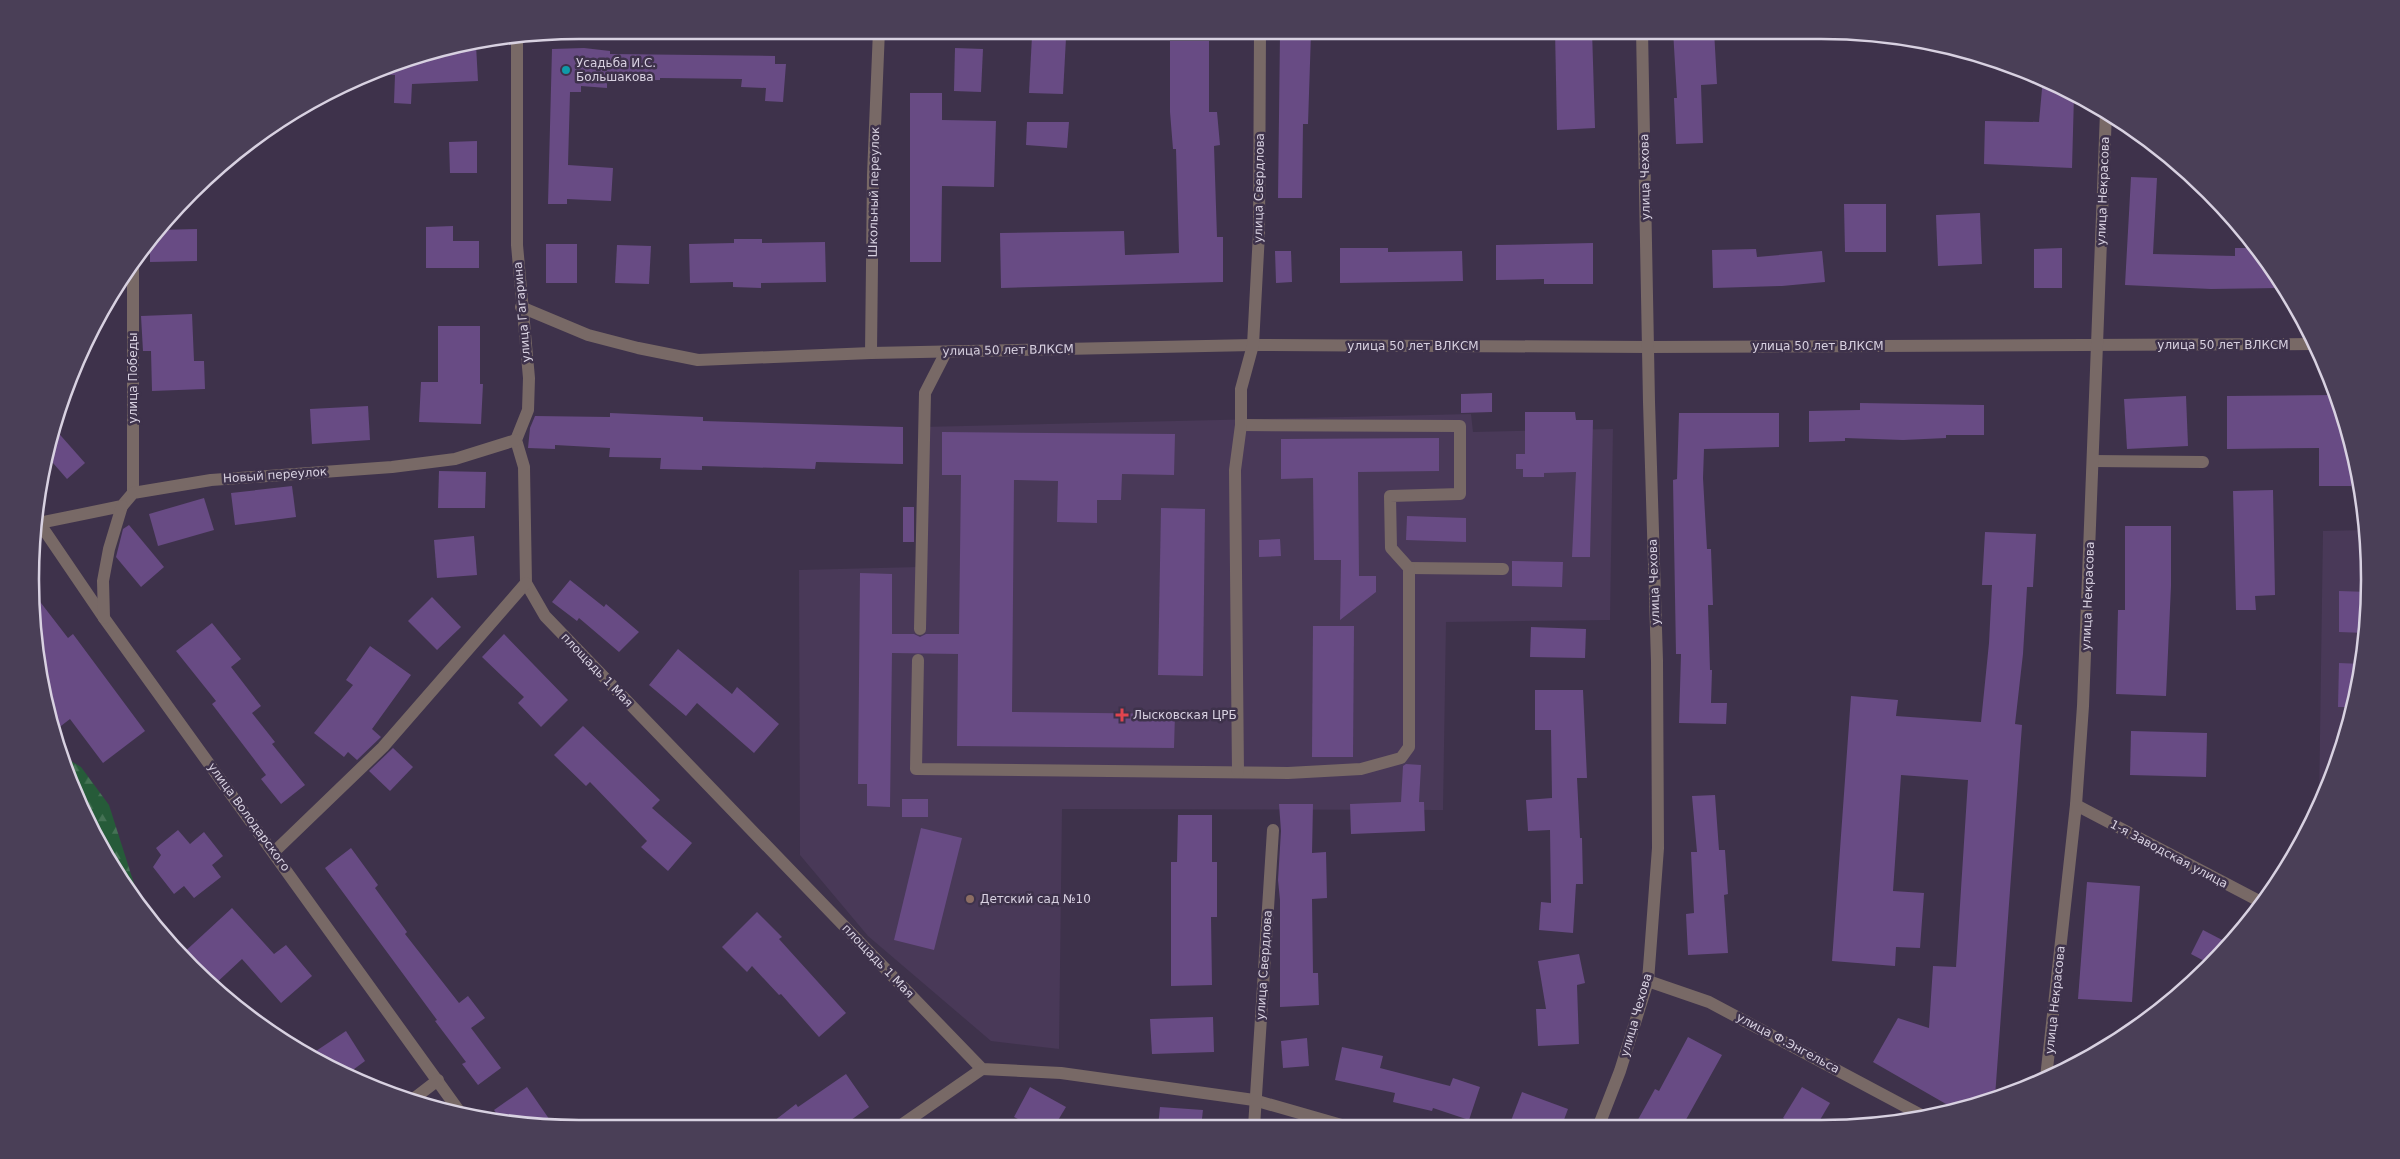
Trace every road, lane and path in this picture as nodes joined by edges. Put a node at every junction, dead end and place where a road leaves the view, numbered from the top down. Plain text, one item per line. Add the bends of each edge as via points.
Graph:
1 (879, 39) edge
2 (1260, 39) edge
3 (1642, 39) edge
4 (517, 42) edge
5 (2106, 120) edge
6 (133, 275) edge
7 (520, 307) junction
8 (2307, 344) edge
9 (1253, 345) junction
10 (2098, 345) junction
11 (1648, 347) junction
12 (946, 352) junction
13 (871, 353) junction
14 (1240, 425) junction
15 (516, 440) junction
16 (2093, 461) junction
17 (2203, 462) dead end
18 (133, 493) junction
19 (122, 506) junction
20 (42, 520) edge
21 (42, 526) edge
22 (1409, 568) junction
23 (1503, 569) dead end
24 (526, 583) junction
25 (104, 618) junction
26 (920, 629) dead end
27 (918, 660) dead end
28 (1238, 772) junction
29 (2076, 805) junction
30 (1273, 830) dead end
31 (274, 852) junction
32 (2256, 900) edge
33 (1648, 981) junction
34 (982, 1069) junction
35 (2047, 1070) edge
36 (438, 1080) junction
37 (418, 1095) edge
38 (1254, 1100) junction
39 (456, 1106) edge
40 (1915, 1112) edge
41 (909, 1120) edge
42 (1254, 1120) edge
43 (1324, 1120) edge
44 (1601, 1120) edge

1 - 13 street, Школьный переулок
2 - 9 street, улица Свердлова via 1259,233
3 - 11 street, улица Чехова
4 - 7 street, улица Гагарина
5 - 10 street, улица Некрасова
6 - 18 street, улица Победы
7 - 13 street, улица 50 лет ВЛКСМ via 588,335 698,360
7 - 15 street, улица Гагарина via 529,378 528,410
8 - 10 street, улица 50 лет ВЛКСМ
9 - 11 street, улица 50 лет ВЛКСМ
9 - 12 street, улица 50 лет ВЛКСМ
9 - 14 street, улица Свердлова via 1241,389
10 - 11 street, улица 50 лет ВЛКСМ
10 - 16 street, улица Некрасова
11 - 33 street, улица Чехова via 1657,662 1658,848
12 - 13 street, улица 50 лет ВЛКСМ
12 - 26 street via 925,393
14 - 22 street via 1460,426 1460,494 1390,496 1391,548
14 - 28 street, улица Свердлова via 1235,470
15 - 18 street, Новый переулок via 455,459 392,467 211,480
15 - 24 street via 524,467
16 - 17 street
16 - 29 street, улица Некрасова
18 - 19 street
19 - 20 street
19 - 25 street via 103,581
21 - 25 street, улица Володарского
22 - 23 street
22 - 28 street via 1409,746 1400,758 1361,769
24 - 31 street via 383,747
24 - 34 street, площадь 1 Мая via 545,616
25 - 31 street, улица Володарского
27 - 28 street via 916,769
29 - 32 street, 1-я Заводская улица
29 - 35 street, улица Некрасова
30 - 38 street, улица Свердлова
31 - 36 street, улица Володарского
33 - 40 street, улица Ф.Энгельса via 1718,1006
33 - 44 street, улица Чехова
34 - 38 street via 1061,1073
34 - 41 street
36 - 37 street
36 - 39 street, улица Володарского
38 - 42 street, улица Свердлова
38 - 43 street

